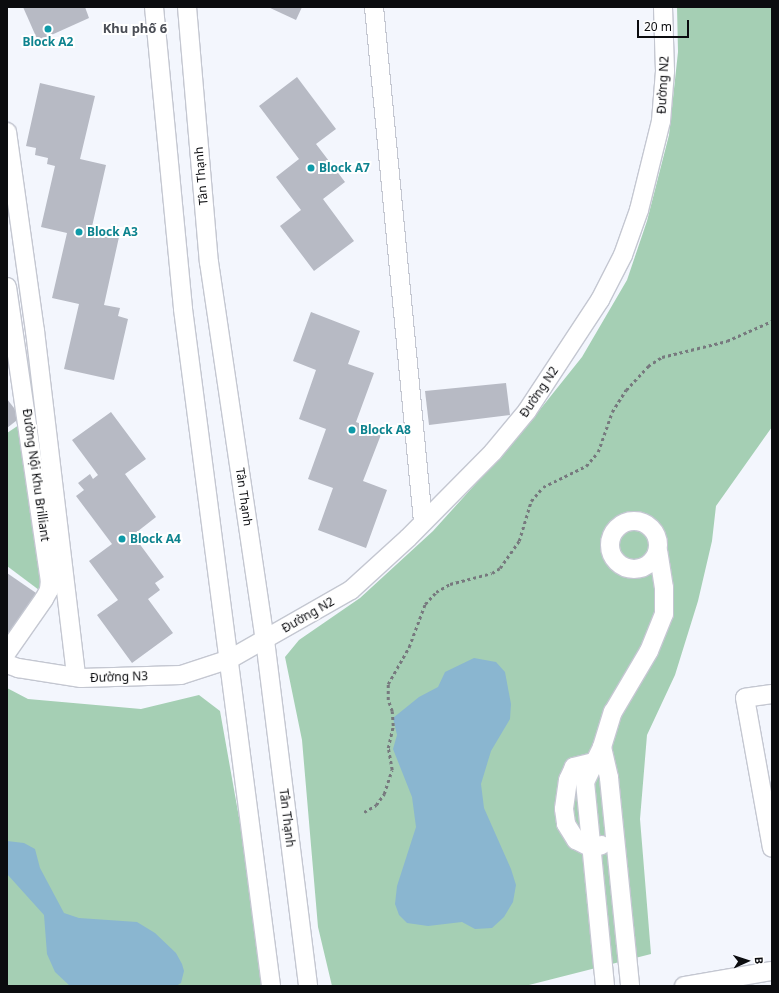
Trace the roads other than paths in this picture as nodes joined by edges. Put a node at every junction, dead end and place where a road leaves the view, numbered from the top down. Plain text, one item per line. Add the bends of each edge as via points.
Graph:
1 (154, 7) edge
2 (187, 7) edge
3 (374, 7) edge
4 (663, 7) edge
5 (7, 132) edge
6 (7, 287) edge
7 (423, 522) junction
8 (658, 552) dead end
9 (265, 640) junction
10 (7, 652) edge
11 (230, 659) junction
12 (7, 664) edge
13 (76, 677) junction
14 (772, 694) edge
15 (598, 754) junction
16 (616, 842) junction
17 (592, 848) junction
18 (772, 848) edge
19 (772, 971) edge
20 (271, 986) edge
21 (308, 986) edge
22 (605, 986) edge
23 (630, 986) edge
24 (684, 986) edge

1 - 11 street via 183,309
2 - 9 street, Tân Thạnh via 209,262
3 - 7 street
4 - 7 street, Đường N2 via 665,71 661,121 639,210 623,255 600,300 527,411 493,452
5 - 13 street via 35,331
6 - 10 street, Đường Nội Khu Brilliant via 50,580 49,590 44,599
7 - 9 street, Đường N2 via 351,590
8 - 15 street via 664,588 664,614 649,651 613,712
9 - 11 street, Đường N2
9 - 21 street, Tân Thạnh
11 - 13 street, Đường N3 via 181,675
11 - 20 street
12 - 13 street, Đường N3
14 - 18 street via 745,698
15 - 16 street via 609,778
15 - 17 street via 585,782
16 - 17 street
16 - 23 street
17 - 22 street
19 - 24 street

